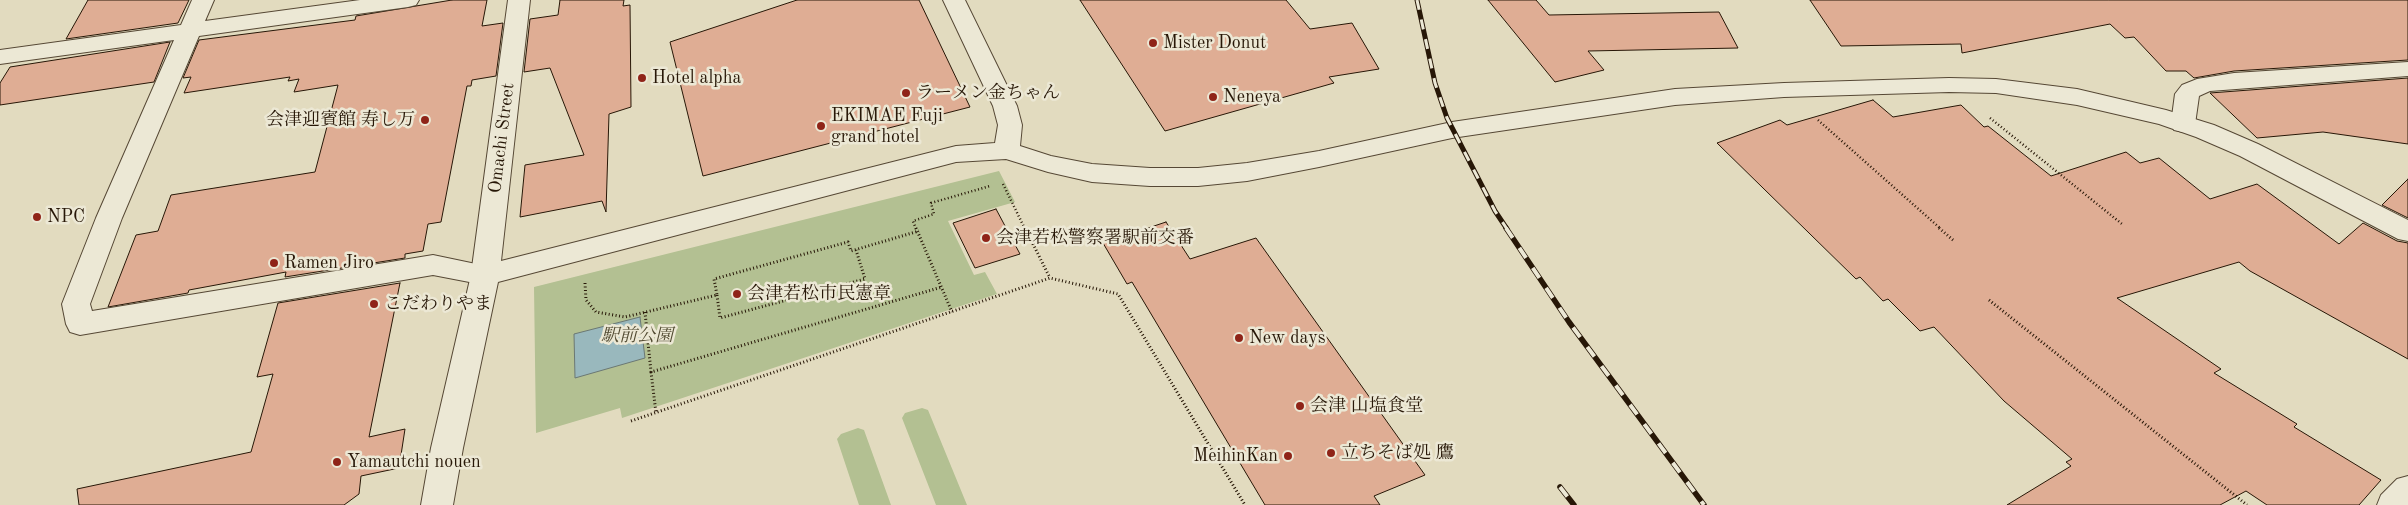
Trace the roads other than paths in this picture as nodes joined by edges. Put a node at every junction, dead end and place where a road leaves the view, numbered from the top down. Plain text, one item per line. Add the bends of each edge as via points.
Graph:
1 (203, 0) edge
2 (408, 0) edge
3 (519, 0) edge
4 (954, 0) edge
5 (187, 32) junction
6 (0, 56) edge
7 (2408, 69) edge
8 (2183, 124) junction
9 (1007, 151) junction
10 (2408, 232) edge
11 (485, 275) junction
12 (2408, 489) edge
13 (438, 505) edge
14 (2393, 505) edge

1 - 5 street
2 - 5 street
3 - 11 street, Omachi Street
4 - 9 street via 1005,106 1010,125
5 - 6 street
5 - 11 street via 76,304 80,324 433,265
7 - 8 street via 2204,84 2187,94
8 - 9 street via 2077,97 1996,86 1949,85 1675,97 1452,130 1310,161 1198,177 1092,173
8 - 10 street via 2249,150
9 - 11 street via 946,156
11 - 13 street, Omachi Street via 447,448
12 - 14 street

